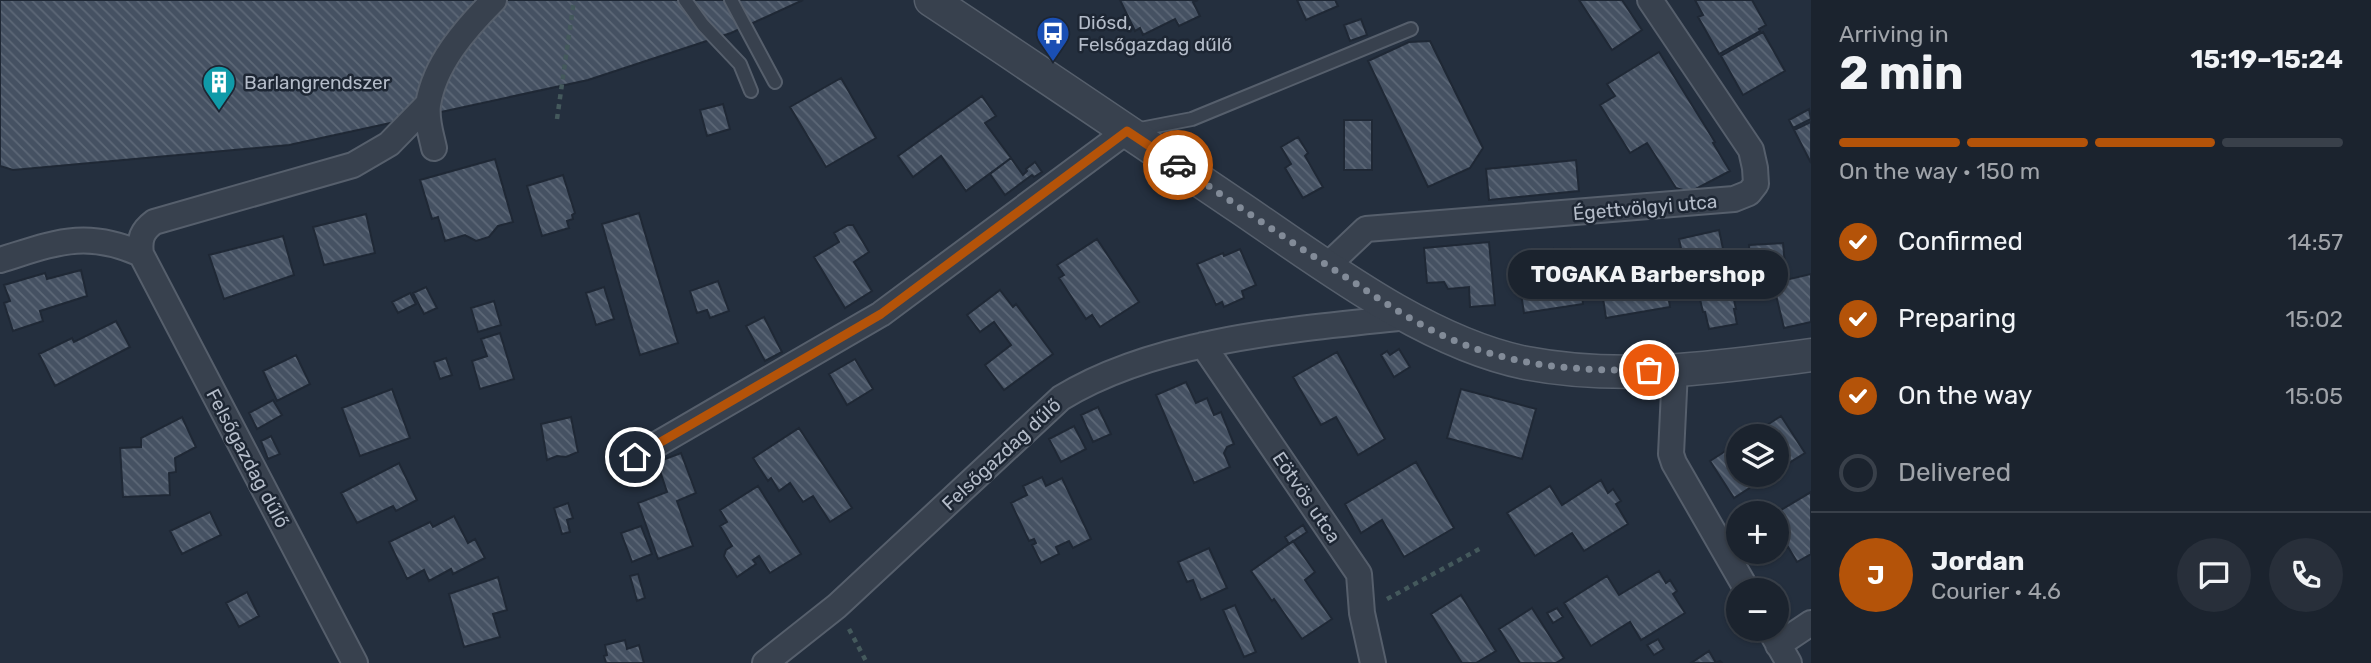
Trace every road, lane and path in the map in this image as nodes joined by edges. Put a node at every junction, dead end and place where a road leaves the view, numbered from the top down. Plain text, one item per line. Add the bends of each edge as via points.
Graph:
1 (494, 0) edge
2 (574, 0) edge
3 (685, 0) edge
4 (731, 0) edge
5 (931, 0) edge
6 (1650, 0) edge
7 (1411, 29) dead end
8 (775, 82) dead end
9 (751, 91) dead end
10 (428, 104) junction
11 (557, 119) dead end
12 (1127, 131) junction
13 (434, 148) dead end
14 (141, 254) junction
15 (0, 260) edge
16 (1327, 266) junction
17 (1408, 317) junction
18 (1203, 345) junction
19 (1811, 355) edge
20 (1675, 370) junction
21 (635, 457) dead end
22 (1483, 547) dead end
23 (1740, 578) edge
24 (837, 606) junction
25 (1362, 613) junction
26 (1811, 623) edge
27 (1779, 645) edge
28 (355, 663) edge
29 (765, 663) edge
30 (867, 663) edge
31 (1373, 663) edge

1 - 10 street via 457,41 439,71
2 - 11 path
3 - 9 lane via 740,64
4 - 8 lane
5 - 12 street
6 - 16 street, Égettvölgyi utca via 1751,150 1756,184 1749,193 1734,200 1366,229
7 - 12 lane via 1192,119
10 - 13 street
10 - 14 street via 389,144 352,165 154,222 142,234
12 - 16 street
12 - 21 street via 881,314
14 - 15 street via 87,240 67,241
14 - 28 street, Felsőgazdag dűlő
16 - 17 street
17 - 18 street, Felsőgazdag dűlő
17 - 20 street via 1470,347 1526,363
18 - 24 street, Felsőgazdag dűlő via 1088,382 1061,398
18 - 25 street, Eötvös utca via 1359,574
19 - 20 street
20 - 23 street via 1671,454
22 - 25 path
24 - 29 street, Felsőgazdag dűlő
24 - 30 path
25 - 31 street, Eötvös utca
26 - 27 street

